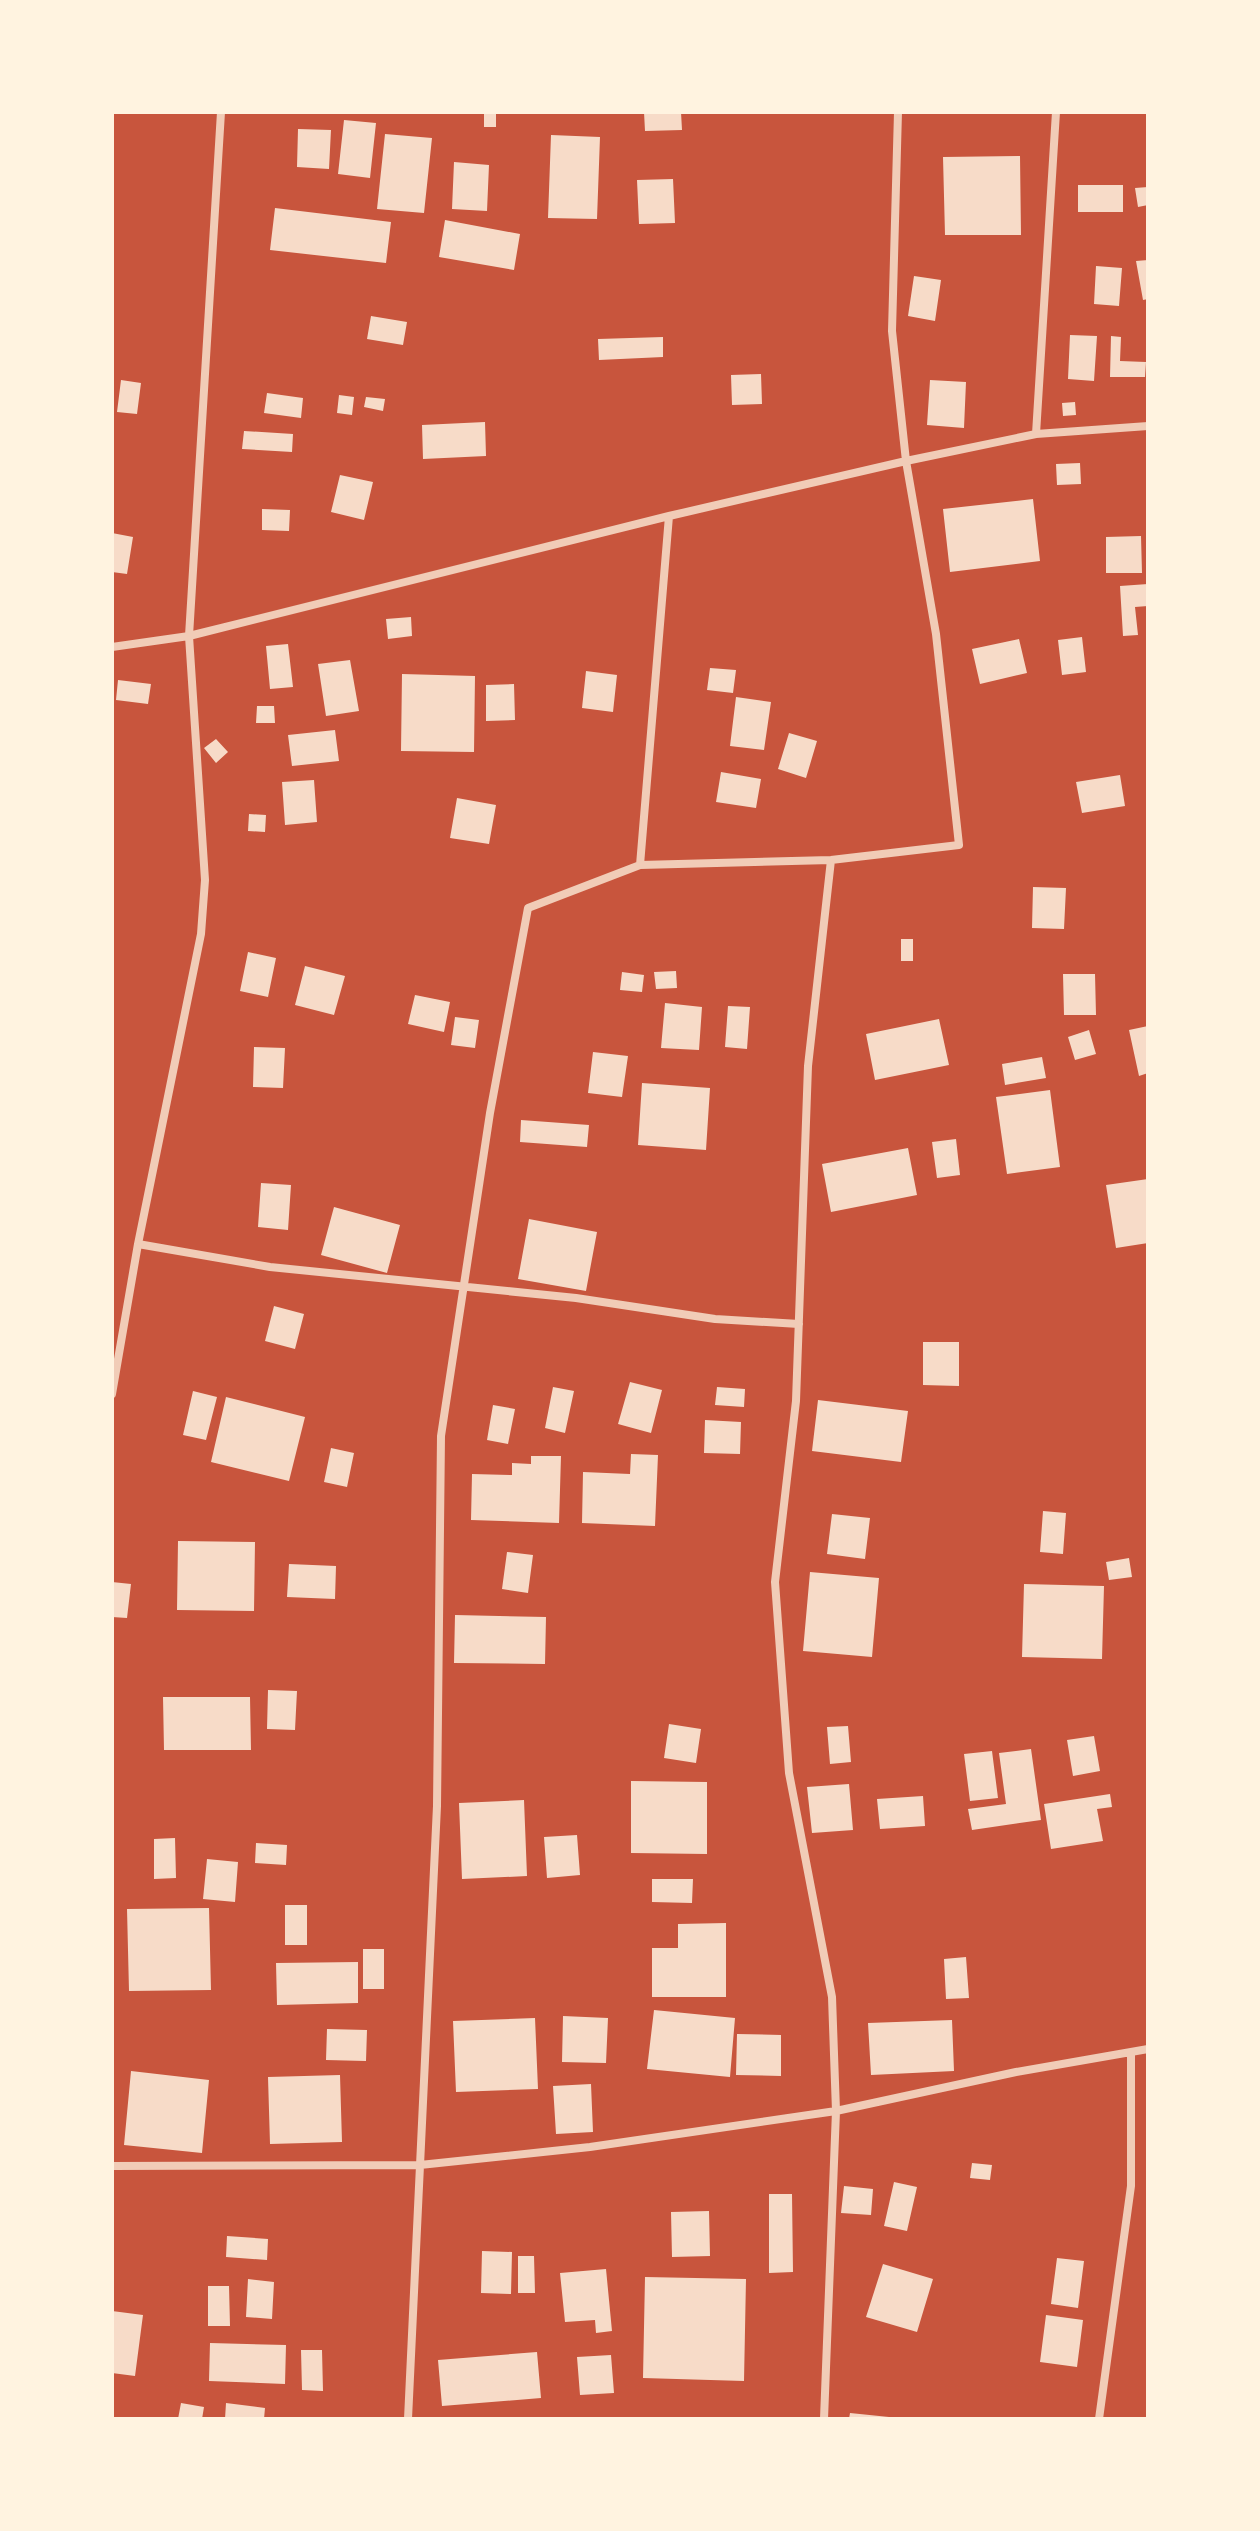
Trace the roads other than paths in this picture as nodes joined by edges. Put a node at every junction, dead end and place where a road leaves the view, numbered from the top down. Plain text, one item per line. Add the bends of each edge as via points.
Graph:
1 (221, 112) edge
2 (898, 112) edge
3 (1056, 112) edge
4 (1148, 426) edge
5 (1036, 434) junction
6 (906, 461) junction
7 (669, 516) junction
8 (189, 636) junction
9 (112, 647) edge
10 (831, 860) junction
11 (640, 865) junction
12 (138, 1244) junction
13 (464, 1286) junction
14 (799, 1324) junction
15 (112, 1394) edge
16 (1148, 2049) edge
17 (1131, 2052) junction
18 (836, 2111) junction
19 (420, 2165) junction
20 (112, 2166) edge
21 (408, 2419) edge
22 (824, 2419) edge
23 (1099, 2419) edge

1 - 8 street
2 - 6 street via 892,331
3 - 5 street
4 - 5 street
5 - 6 street
6 - 7 street
6 - 10 street via 936,634 959,845
7 - 8 street
7 - 11 street
8 - 9 street
8 - 12 street via 205,880 201,934
10 - 11 street
10 - 14 street via 808,1066
11 - 13 street via 528,908
12 - 13 street via 270,1267
12 - 15 street
13 - 14 street via 715,1319
13 - 19 street via 441,1436 437,1806
14 - 18 street via 796,1401 775,1582 789,1773 832,1997
16 - 17 street
17 - 18 street
17 - 23 street via 1131,2186
18 - 19 street via 590,2147
18 - 22 street
19 - 20 street
19 - 21 street

